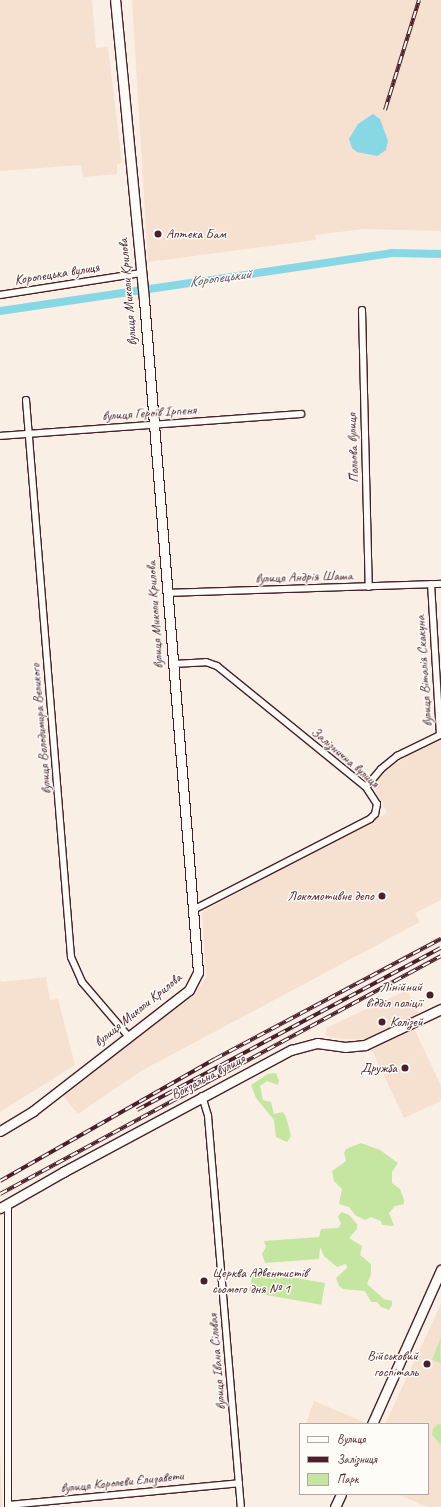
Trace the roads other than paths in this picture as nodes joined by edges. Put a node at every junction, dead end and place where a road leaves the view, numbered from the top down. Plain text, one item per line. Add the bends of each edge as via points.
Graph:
1 (114, 0) edge
2 (141, 277) junction
3 (0, 295) edge
4 (362, 310) dead end
5 (26, 400) dead end
6 (300, 414) dead end
7 (154, 424) junction
8 (28, 434) junction
9 (0, 436) edge
10 (431, 584) junction
11 (441, 584) edge
12 (369, 587) junction
13 (168, 592) junction
14 (173, 664) junction
15 (366, 788) junction
16 (193, 910) junction
17 (441, 1009) edge
18 (129, 1037) junction
19 (202, 1096) junction
20 (0, 1131) edge
21 (4, 1206) edge
22 (441, 1270) edge
23 (372, 1423) edge
24 (239, 1483) junction
25 (341, 1495) edge
26 (8, 1506) edge
27 (241, 1507) edge
28 (335, 1507) edge

1 - 2 street, вулиця Миколи Крилова
2 - 3 street, Коропецька вулиця
2 - 7 street, вулиця Миколи Крилова
4 - 12 street, Польова вулиця
5 - 8 street, вулиця Володимира Великого
6 - 7 street, вулиця Героїв Ірпеня
7 - 8 street, вулиця Героїв Ірпеня
7 - 13 street, вулиця Миколи Крилова
8 - 9 street, вулиця Героїв Ірпеня
8 - 18 street, вулиця Володимира Великого via 72,957 82,982
10 - 11 street, вулиця Андрія Шаша
10 - 12 street, вулиця Андрія Шаша
10 - 15 street, вулиця Віталія Скакуна via 440,735 397,756 381,769
12 - 13 street, вулиця Андрія Шаша
13 - 14 street, вулиця Миколи Крилова
14 - 15 street, Залізнична вулиця via 206,662 217,666
14 - 16 street, вулиця Миколи Крилова
15 - 16 street, Залізнична вулиця via 377,804 375,814 370,819
16 - 18 street, вулиця Миколи Крилова via 196,979 189,990
17 - 19 street, Вокзальна вулиця via 365,1045 345,1047 317,1043 299,1046
18 - 20 street, вулиця Миколи Крилова via 22,1119
19 - 21 street, Вокзальна вулиця
19 - 24 street, вулиця Івана Сільвая via 208,1116
21 - 26 street
22 - 23 street
24 - 26 street, вулиця Королеви Єлизавети
24 - 27 street, вулиця Івана Сільвая
25 - 28 street

